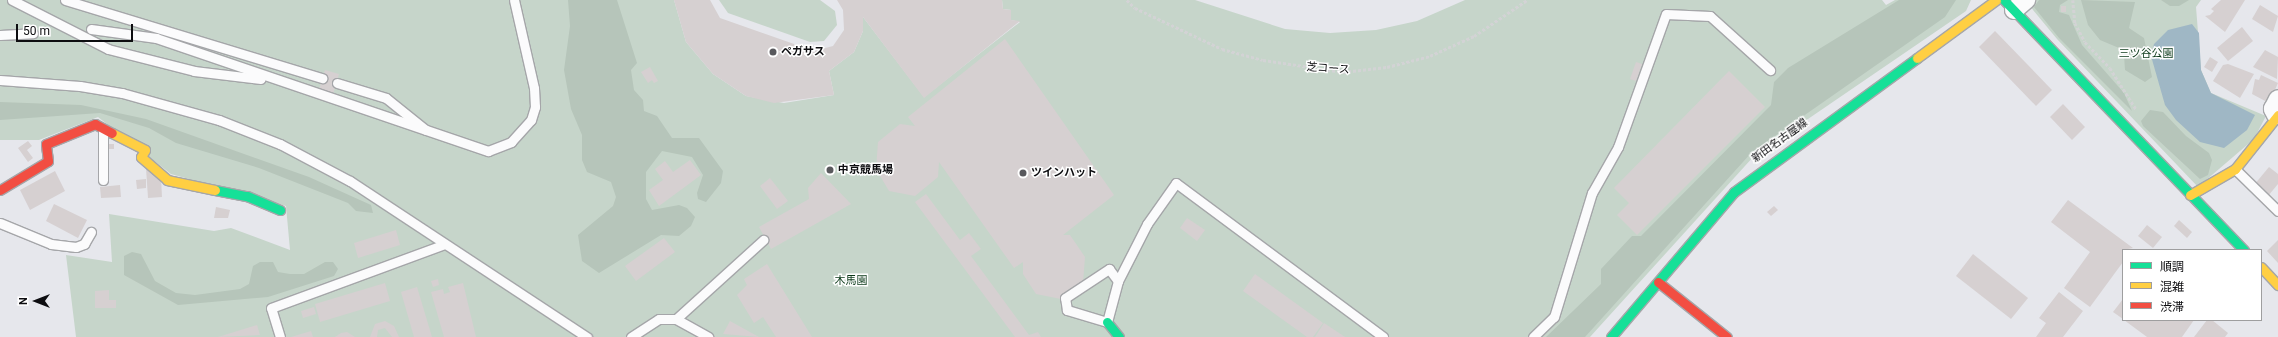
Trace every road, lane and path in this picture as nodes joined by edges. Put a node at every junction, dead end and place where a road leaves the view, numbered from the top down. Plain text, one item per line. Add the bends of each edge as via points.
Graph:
1 (12, 0) edge
2 (65, 0) edge
3 (514, 0) edge
4 (1127, 0) edge
5 (1527, 0) edge
6 (1996, 0) edge
7 (2073, 0) edge
8 (2014, 3) edge
9 (91, 29) dead end
10 (33, 33) dead end
11 (0, 35) edge
12 (1770, 70) dead end
13 (322, 78) dead end
14 (0, 80) edge
15 (279, 81) junction
16 (337, 83) dead end
17 (2277, 110) edge
18 (104, 128) junction
19 (2131, 132) junction
20 (431, 134) junction
21 (2235, 169) junction
22 (103, 180) dead end
23 (0, 190) edge
24 (2190, 195) junction
25 (280, 210) dead end
26 (2278, 211) edge
27 (0, 222) edge
28 (91, 232) dead end
29 (763, 240) dead end
30 (445, 244) junction
31 (2243, 249) edge
32 (2262, 268) edge
33 (1118, 281) junction
34 (1658, 282) junction
35 (2278, 285) edge
36 (676, 319) junction
37 (1107, 322) junction
38 (280, 337) edge
39 (587, 337) edge
40 (631, 337) edge
41 (708, 337) edge
42 (1119, 337) edge
43 (1384, 337) edge
44 (1533, 337) edge
45 (1611, 337) edge
46 (1727, 337) edge

1 - 15 lane via 108,49 194,71
2 - 13 lane
3 - 20 lane via 534,88 531,120 511,142 488,150
4 - 5 path, 芝コース via 1135,8 1222,49 1263,60 1343,72 1387,67 1430,56 1474,36
6 - 34 street, 新田名古屋線 via 1734,192
7 - 19 path via 2074,23 2085,42 2125,88 2140,115
8 - 19 street
9 - 15 lane via 156,38
10 - 11 lane
12 - 44 lane via 1710,16 1666,14 1618,147 1592,192 1554,317
14 - 30 lane via 115,92 220,120 326,167
15 - 20 lane
16 - 20 lane via 386,98
17 - 21 street
18 - 22 lane
18 - 23 street via 95,124 46,144 48,161
18 - 25 street via 145,150 141,157 167,180 247,196
19 - 24 street
21 - 24 street
21 - 26 lane
24 - 31 street
27 - 28 lane via 51,244 76,247 84,244
29 - 36 lane
30 - 38 lane via 271,308
30 - 39 lane
32 - 35 street
33 - 37 lane
33 - 37 lane via 1109,270 1065,298 1067,310
33 - 43 lane via 1147,224 1176,183
34 - 45 street, 新田名古屋線
34 - 46 street
36 - 40 lane via 659,319
36 - 41 lane
37 - 42 street

